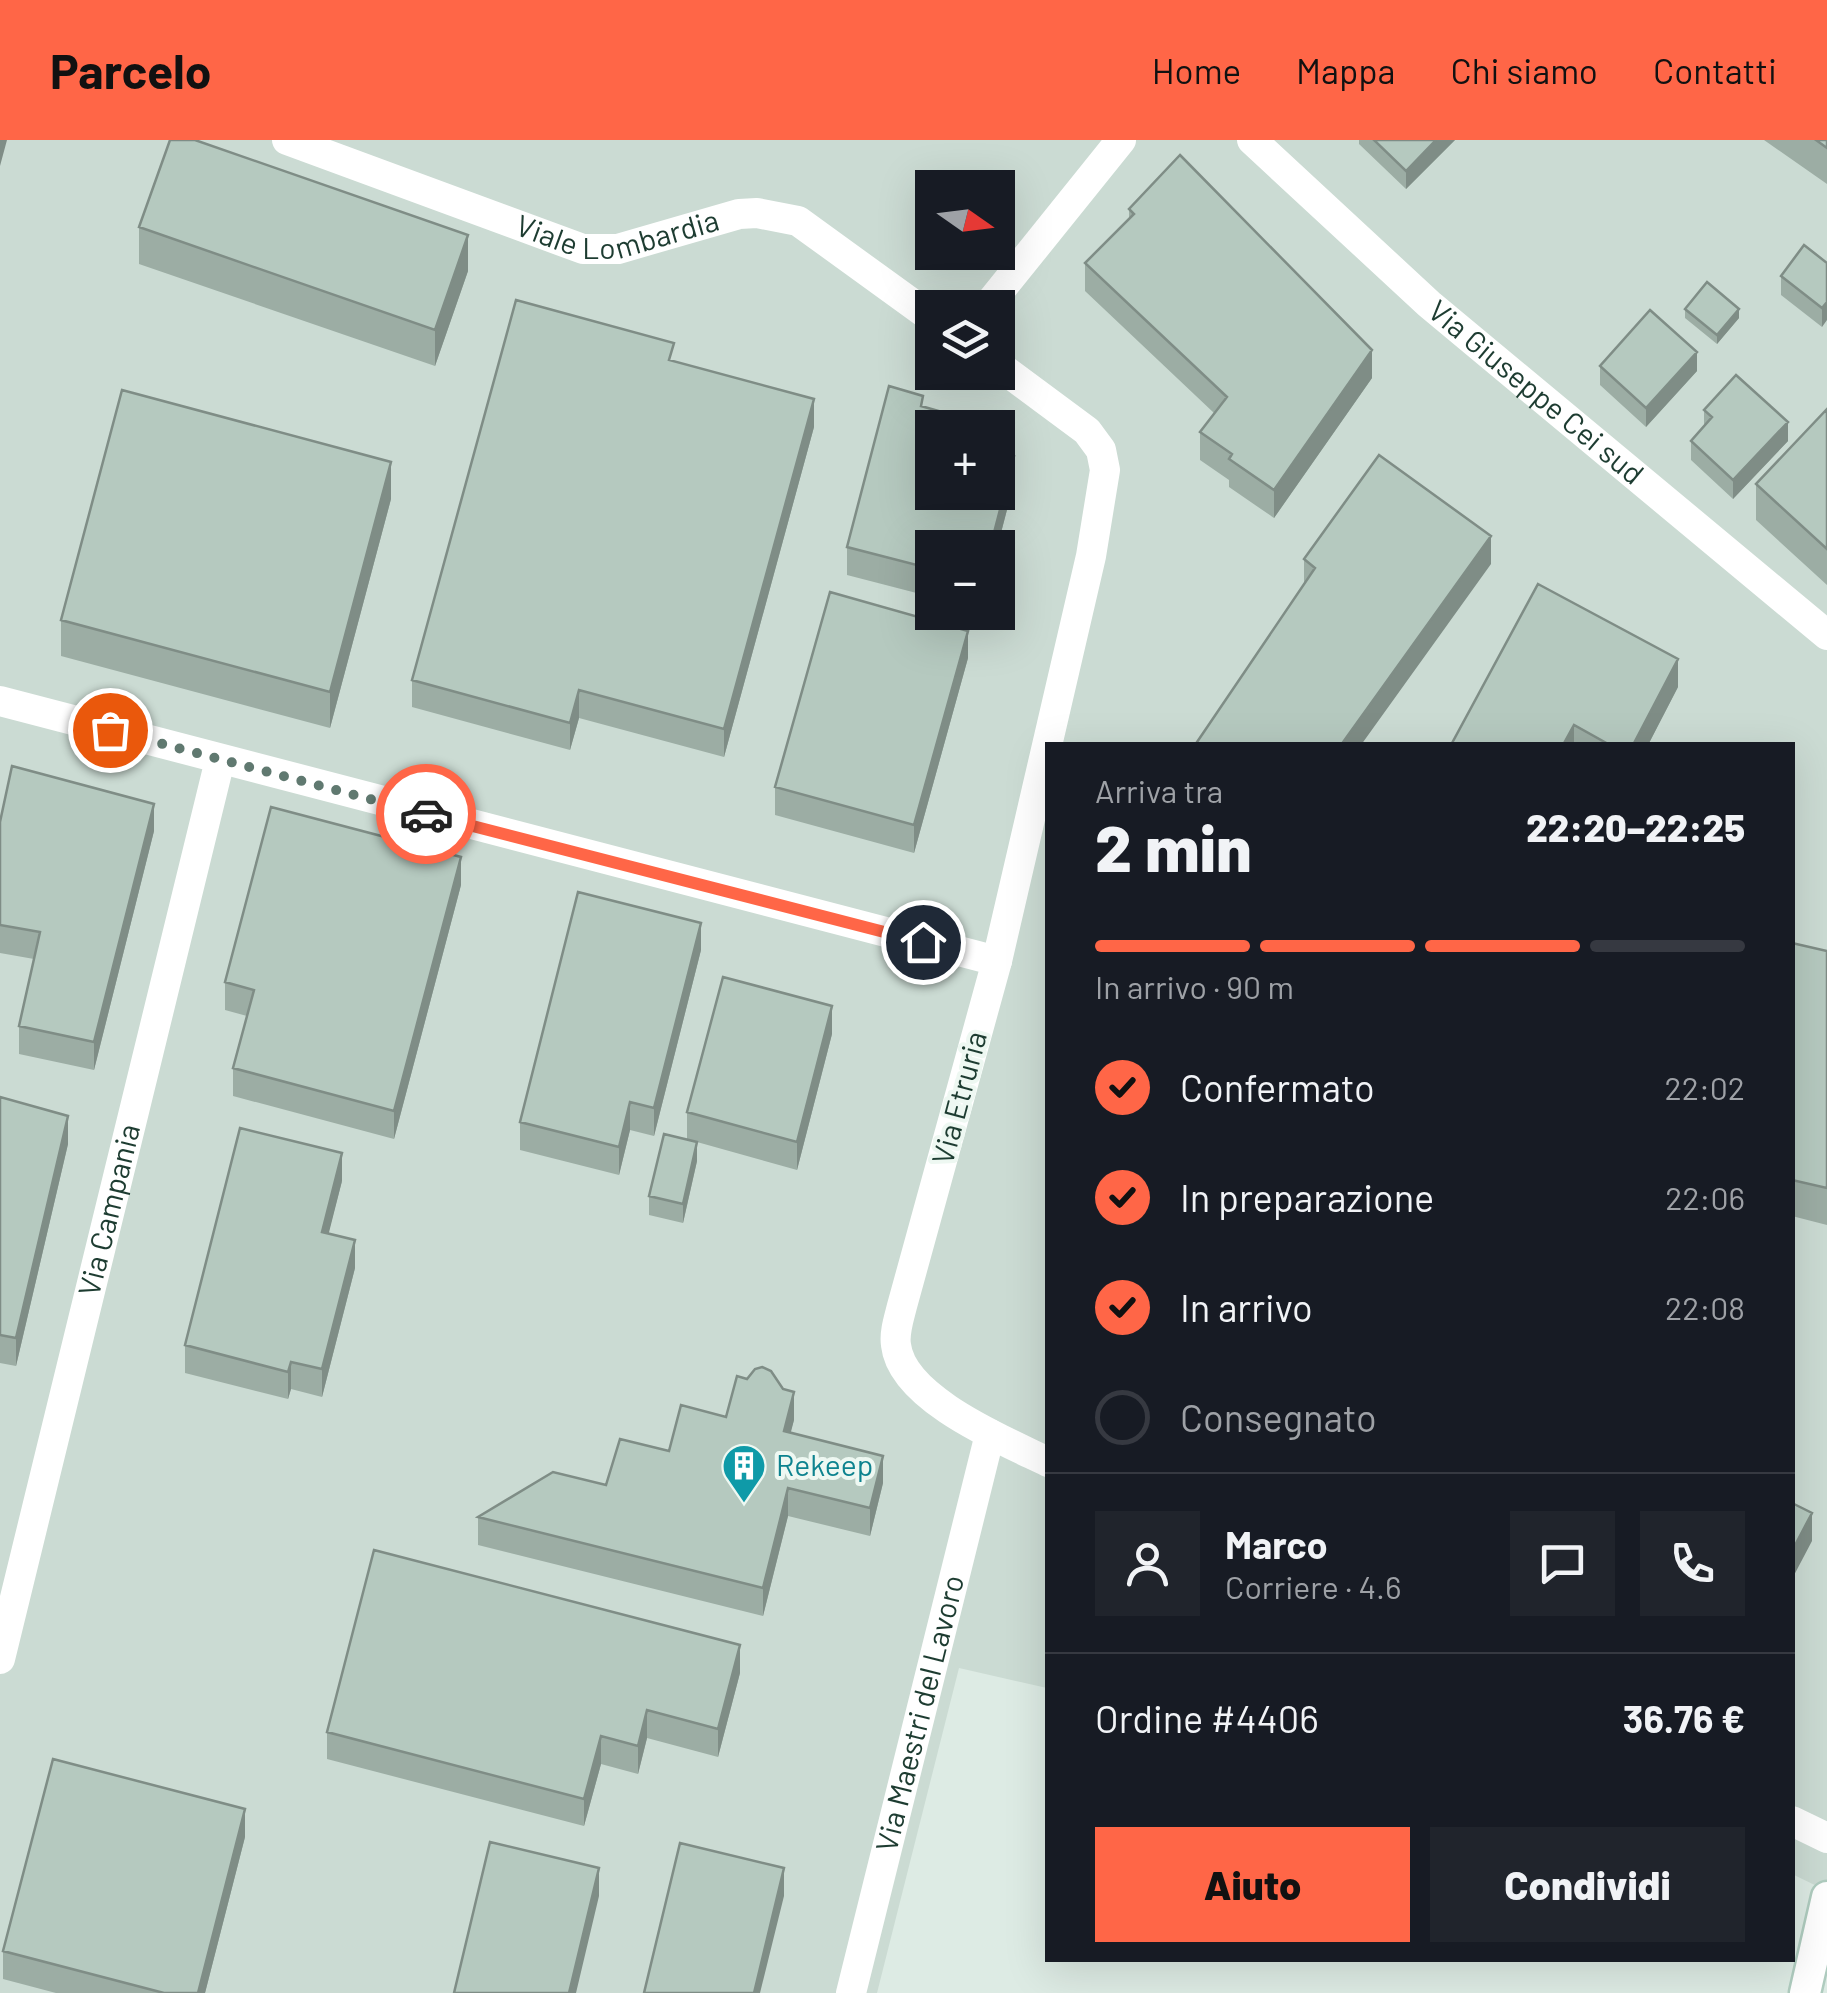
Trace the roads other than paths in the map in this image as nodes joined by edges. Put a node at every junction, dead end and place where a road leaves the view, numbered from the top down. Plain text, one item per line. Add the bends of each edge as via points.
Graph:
1 (286, 140) edge
2 (1121, 140) edge
3 (1252, 140) edge
4 (1000, 290) edge
5 (915, 306) edge
6 (1015, 377) edge
7 (1827, 635) edge
8 (0, 700) edge
9 (1048, 742) edge
10 (1045, 756) edge
11 (220, 760) junction
12 (997, 961) junction
13 (990, 1434) junction
14 (1045, 1461) edge
15 (0, 1659) edge
16 (1795, 1822) edge
17 (1827, 1838) edge
18 (1827, 1897) edge
19 (851, 1993) edge
20 (1805, 1993) edge

1 - 5 street, Viale Lombardia via 582,250 618,249 739,214 798,221
2 - 4 street
3 - 7 street, Via Giuseppe Cei sud via 1429,304
6 - 9 street via 1088,430 1104,470 1092,556
8 - 11 street
10 - 12 street
11 - 12 street
11 - 15 street, Via Campania
12 - 13 street, Via Etruria via 896,1346 925,1392
13 - 14 street, Via Etruria
13 - 19 street, Via Maestri del Lavoro
16 - 17 street
18 - 20 street

